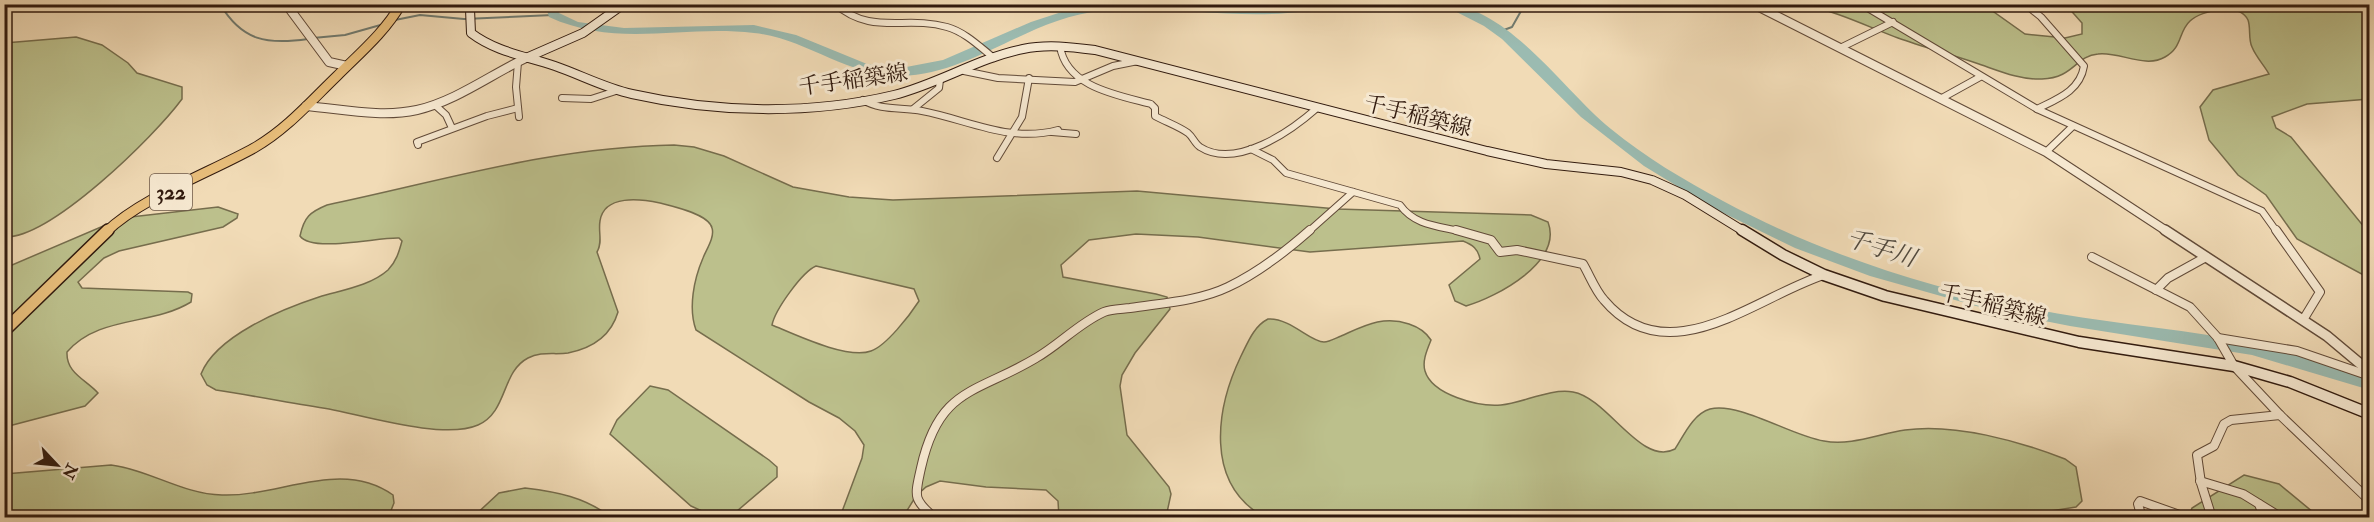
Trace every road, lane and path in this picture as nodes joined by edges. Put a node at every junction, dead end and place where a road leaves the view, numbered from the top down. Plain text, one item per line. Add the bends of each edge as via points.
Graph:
1 (17, 4) edge
2 (286, 4) edge
3 (401, 4) edge
4 (466, 4) edge
5 (624, 4) edge
6 (835, 4) edge
7 (1753, 4) edge
8 (1861, 4) edge
9 (2025, 4) edge
10 (4, 9) edge
11 (1893, 22) junction
12 (1060, 46) junction
13 (1840, 48) junction
14 (990, 56) junction
15 (522, 60) junction
16 (1138, 61) junction
17 (347, 66) junction
18 (964, 71) junction
19 (1980, 77) junction
20 (1029, 78) junction
21 (1082, 79) junction
22 (940, 80) junction
23 (619, 90) junction
24 (562, 98) dead end
25 (1942, 98) junction
26 (863, 100) junction
27 (435, 105) junction
28 (306, 106) junction
29 (518, 108) junction
30 (1317, 108) junction
31 (2037, 109) junction
32 (913, 110) junction
33 (519, 117) dead end
34 (2073, 126) junction
35 (452, 128) junction
36 (1011, 134) junction
37 (1076, 134) dead end
38 (418, 145) dead end
39 (1251, 149) junction
40 (2046, 152) junction
41 (997, 158) dead end
42 (1353, 192) junction
43 (2092, 257) dead end
44 (2205, 257) junction
45 (1824, 275) junction
46 (2156, 290) junction
47 (2303, 320) junction
48 (4, 331) edge
49 (2219, 340) junction
50 (2233, 364) junction
51 (2370, 372) edge
52 (2370, 376) edge
53 (2370, 414) edge
54 (2280, 415) junction
55 (2200, 481) junction
56 (2370, 501) edge
57 (2259, 504) junction
58 (2168, 514) edge
59 (935, 518) edge
60 (2142, 518) edge
61 (2188, 518) edge
62 (2212, 518) edge
63 (2264, 518) edge
64 (2282, 518) edge

1 - 10 street
2 - 17 street via 329,62
3 - 17 highway, 322 via 393,18
4 - 15 main road, 千手稲築線 via 470,9 471,33
5 - 15 main road via 583,33
6 - 14 street via 845,15 865,23 953,29
7 - 13 street
8 - 11 street
9 - 31 street via 2084,66 2084,76 2078,84
11 - 13 street
11 - 19 street
12 - 14 main road, 千手稲築線
12 - 16 main road, 千手稲築線
12 - 21 street via 1062,59
13 - 25 street
14 - 18 main road, 千手稲築線
15 - 23 main road, 千手稲築線 via 547,63
15 - 27 street
15 - 29 street via 516,87
16 - 21 street
16 - 30 main road, 千手稲築線
17 - 28 highway, 322
18 - 20 street via 998,78
18 - 22 main road, 千手稲築線
19 - 25 street
19 - 31 street
20 - 21 street via 1075,82
20 - 36 street via 1025,108
21 - 39 street via 1102,93 1126,95 1151,104 1155,116 1191,134 1198,146 1231,152
22 - 26 main road, 千手稲築線
22 - 32 street via 939,88
23 - 24 street via 591,99
23 - 26 main road, 千手稲築線 via 702,105 744,108
25 - 40 street
26 - 32 street via 875,107
27 - 28 street via 389,113
27 - 35 street
28 - 48 highway, 322 via 256,147 152,201 110,228
29 - 33 street
29 - 35 street
30 - 39 street
30 - 45 main road, 千手稲築線 via 1497,154 1652,180
31 - 34 street
32 - 36 street
34 - 40 street
34 - 47 street via 2262,212 2318,286 2317,297
35 - 38 street via 417,142
36 - 37 street
36 - 41 street
39 - 42 street via 1273,160 1286,173
40 - 44 street
42 - 45 street via 1400,205 1419,222 1483,236 1500,252 1517,250 1583,264 1596,292 1617,315 1654,333 1700,328 1736,317 1806,280
42 - 59 street via 1284,253 1227,288 1192,298 1104,312 1035,359 969,390 953,402 932,434 915,496 918,504
43 - 46 street
44 - 46 street
44 - 47 street
45 - 50 main road, 千手稲築線 via 1885,296 2001,326 2079,342
46 - 49 street via 2190,307
47 - 51 street
49 - 50 street
49 - 52 street via 2297,351
50 - 53 main road, 千手稲築線
50 - 54 street
54 - 55 street via 2224,424 2214,446 2197,454
54 - 56 street
55 - 57 street via 2243,494
55 - 62 street
57 - 63 street
57 - 64 street
58 - 60 street via 2140,501
58 - 61 street

